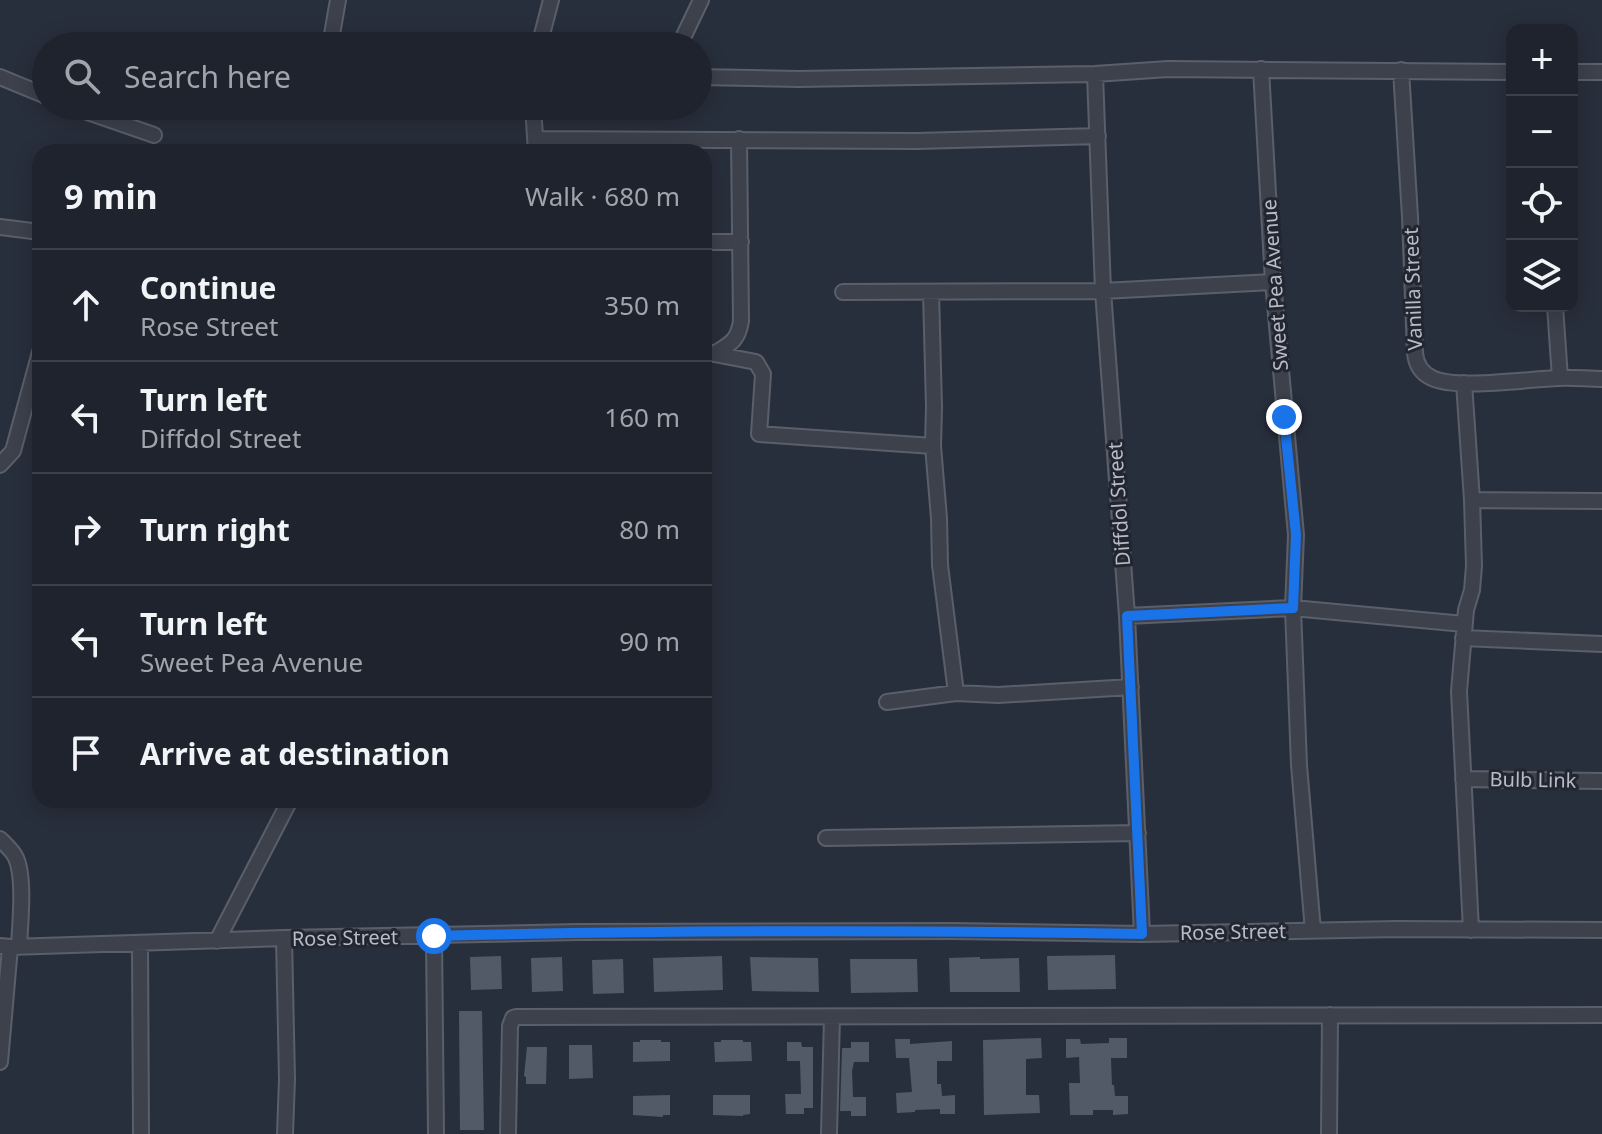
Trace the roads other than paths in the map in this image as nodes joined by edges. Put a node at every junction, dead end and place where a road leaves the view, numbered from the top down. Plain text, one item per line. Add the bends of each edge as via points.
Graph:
1 (338, 0) edge
2 (551, 0) edge
3 (701, 0) edge
4 (332, 32) edge
5 (543, 32) edge
6 (686, 32) edge
7 (1261, 69) junction
8 (1401, 70) junction
9 (1506, 72) edge
10 (1578, 72) edge
11 (1602, 72) edge
12 (1095, 74) junction
13 (0, 77) edge
14 (712, 77) edge
15 (32, 90) edge
16 (111, 120) edge
17 (534, 120) edge
18 (154, 135) dead end
19 (1098, 136) junction
20 (739, 139) junction
21 (536, 144) edge
22 (570, 144) edge
23 (0, 227) edge
24 (32, 231) edge
25 (712, 242) edge
26 (741, 242) junction
27 (1273, 282) junction
28 (1103, 291) junction
29 (843, 292) dead end
30 (931, 292) junction
31 (1555, 312) edge
32 (712, 352) edge
33 (712, 354) edge
34 (1560, 378) junction
35 (1602, 379) edge
36 (32, 381) edge
37 (1464, 383) junction
38 (933, 446) junction
39 (0, 465) edge
40 (1472, 500) junction
41 (1602, 501) edge
42 (1293, 608) junction
43 (1127, 616) junction
44 (1464, 631) junction
45 (1602, 644) edge
46 (1131, 687) junction
47 (956, 693) junction
48 (887, 702) dead end
49 (1463, 779) junction
50 (1602, 781) edge
51 (286, 808) edge
52 (1138, 833) junction
53 (826, 838) dead end
54 (0, 839) edge
55 (1471, 930) junction
56 (1602, 930) edge
57 (1313, 931) junction
58 (1142, 934) junction
59 (434, 936) junction
60 (284, 938) junction
61 (217, 941) junction
62 (140, 944) junction
63 (10, 947) edge
64 (1330, 1015) junction
65 (1602, 1015) edge
66 (832, 1017) junction
67 (0, 1062) edge
68 (141, 1134) edge
69 (285, 1134) edge
70 (436, 1134) edge
71 (508, 1134) edge
72 (829, 1134) edge
73 (1329, 1134) edge

1 - 4 street
2 - 5 street
3 - 6 street
7 - 8 street
7 - 12 street
7 - 27 street, Sweet Pea Avenue
8 - 9 street
8 - 37 street, Vanilla Street via 1416,360 1430,377
10 - 11 street
12 - 14 street
12 - 19 street, Diffdol Street
13 - 15 street
16 - 18 street
17 - 21 street
19 - 20 street
19 - 28 street, Diffdol Street
20 - 22 street
20 - 26 street
23 - 24 street
25 - 26 street
26 - 32 street via 739,333 732,343
27 - 28 street
27 - 42 street, Sweet Pea Avenue via 1296,535
28 - 30 street
28 - 43 street, Diffdol Street
29 - 30 street
30 - 38 street
31 - 34 street
33 - 38 street via 756,362 763,374 759,434
34 - 35 street, Vanilla Street
34 - 37 street, Vanilla Street
36 - 39 street via 13,451
37 - 40 street
38 - 47 street via 940,565
40 - 41 street
40 - 44 street via 1474,566
42 - 43 street
42 - 44 street
42 - 57 street, Sweet Pea Avenue
43 - 46 street, Diffdol Street
44 - 45 street
44 - 49 street via 1459,691
46 - 47 street
46 - 52 street, Diffdol Street
47 - 48 street
49 - 50 street, Bulb Link
49 - 55 street
51 - 61 street
52 - 53 street
52 - 58 street, Diffdol Street
54 - 63 street via 17,860 20,902
55 - 56 street, Rose Street
55 - 57 street, Rose Street
57 - 58 street, Rose Street
58 - 59 street, Rose Street
59 - 60 street, Rose Street
59 - 70 street
60 - 61 street, Rose Street
60 - 69 street
61 - 62 street, Rose Street
62 - 63 street, Rose Street
62 - 68 street
63 - 67 street
64 - 65 street
64 - 66 street
64 - 73 street
66 - 71 street via 513,1018
66 - 72 street

